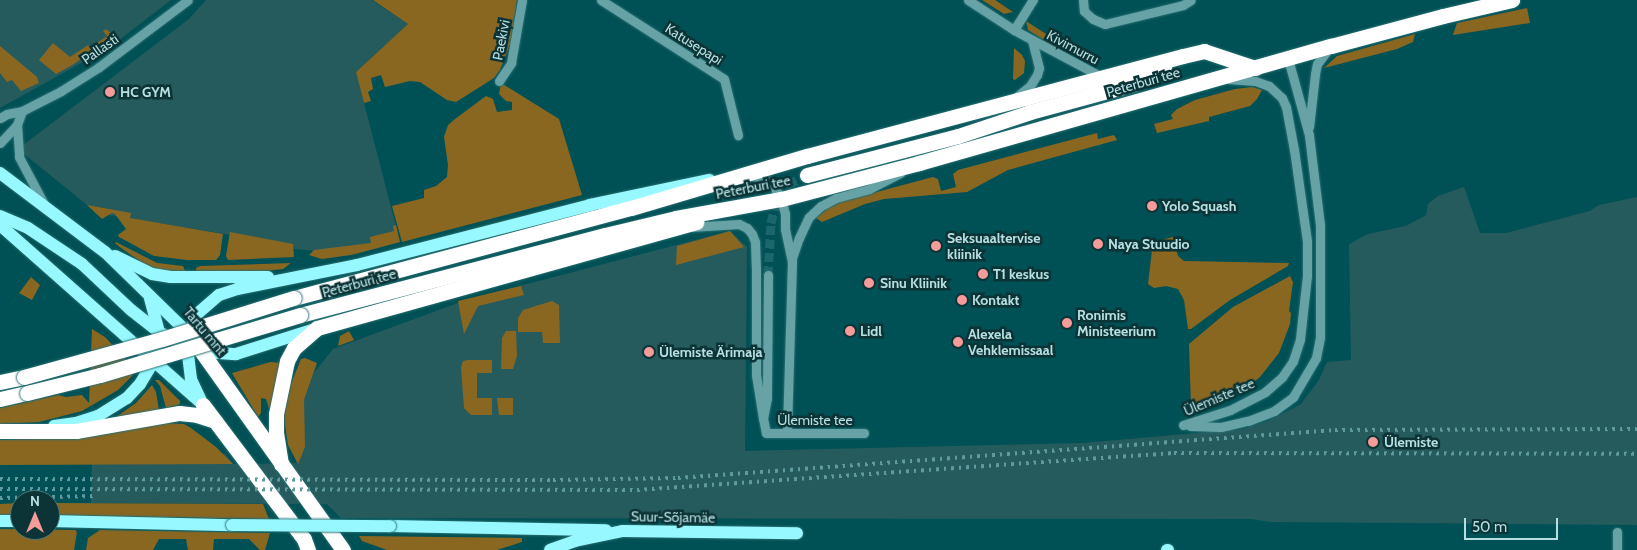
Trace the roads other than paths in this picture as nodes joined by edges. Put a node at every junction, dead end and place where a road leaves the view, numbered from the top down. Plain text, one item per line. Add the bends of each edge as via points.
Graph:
1 (188, 0) edge
2 (522, 0) edge
3 (600, 0) edge
4 (968, 0) edge
5 (1033, 0) edge
6 (1083, 0) edge
7 (1191, 0) edge
8 (1512, 0) edge
9 (1014, 30) junction
10 (1032, 40) junction
11 (1330, 46) junction
12 (1183, 56) junction
13 (1288, 59) junction
14 (1255, 68) junction
15 (1102, 77) junction
16 (1215, 78) junction
17 (499, 81) dead end
18 (1011, 101) junction
19 (22, 111) junction
20 (0, 118) edge
21 (18, 125) junction
22 (738, 135) dead end
23 (1309, 135) junction
24 (0, 143) edge
25 (919, 163) junction
26 (0, 173) edge
27 (743, 175) junction
28 (807, 175) tunnel mouth
29 (781, 199) junction
30 (744, 206) junction
31 (46, 207) junction
32 (0, 216) edge
33 (0, 225) edge
34 (682, 227) junction
35 (105, 252) junction
36 (792, 261) junction
37 (768, 275) tunnel mouth
38 (306, 276) junction
39 (148, 294) junction
40 (317, 328) junction
41 (160, 332) junction
42 (188, 340) junction
43 (204, 352) junction
44 (154, 361) junction
45 (0, 382) edge
46 (0, 399) edge
47 (203, 405) junction
48 (763, 418) junction
49 (215, 421) junction
50 (27, 430) junction
51 (0, 431) edge
52 (787, 433) junction
53 (864, 433) dead end
54 (281, 464) junction
55 (60, 521) edge
56 (623, 531) junction
57 (797, 532) dead end
58 (1617, 532) dead end
59 (309, 546) edge
60 (343, 550) edge
61 (550, 550) edge
62 (1617, 550) edge

1 - 19 street, Pallasti via 99,67
2 - 17 street, Paekivi via 511,63
3 - 22 street, Katusepapi via 724,78
4 - 9 street, Kivimurru
5 - 9 street
6 - 7 street via 1084,11 1105,24 1183,5
8 - 11 highway, Peterburi tee
9 - 10 street, Kivimurru
10 - 15 street, Kivimurru
10 - 18 street, Kivimurru via 1039,68 1037,75 1030,86
11 - 13 highway, Peterburi tee
11 - 23 street, Ülemiste tee via 1315,74
12 - 14 highway, Peterburi tee via 1204,51
12 - 15 highway, Peterburi tee
12 - 28 highway via 1133,84 958,136
13 - 14 highway, Peterburi tee
13 - 23 street, Ülemiste tee
14 - 16 highway, Peterburi tee
15 - 18 highway, Peterburi tee
16 - 23 street, Ülemiste tee via 1263,83 1275,90 1286,107 1307,241 1305,297 1297,350 1276,384 1230,410 1183,425 1221,427 1274,411 1293,397 1316,358 1320,337 1321,255
16 - 25 highway, Peterburi tee
18 - 27 highway, Peterburi tee
19 - 20 street, Pallasti
19 - 21 street
21 - 24 street
21 - 31 street via 20,157
25 - 29 highway, Peterburi tee
25 - 36 street via 869,189 836,198 821,206 809,217
26 - 31 main road, Tartu mnt
27 - 29 street via 772,183
27 - 38 main road via 692,182 590,205
27 - 45 highway, Peterburi tee, bridge via 294,298 24,378
29 - 30 highway, Peterburi tee
29 - 36 street
30 - 34 highway
30 - 46 highway, Peterburi tee, bridge via 605,235 300,315 100,375
31 - 35 main road, Tartu mnt
32 - 41 main road via 28,228 82,264
33 - 44 main road
34 - 40 highway
34 - 48 street via 739,224 752,234 756,269 756,375
35 - 38 main road via 152,274 170,277
35 - 39 main road, Tartu mnt
36 - 52 street
37 - 48 street via 767,398
38 - 42 main road via 220,295 197,314
39 - 41 main road
39 - 42 main road, Tartu mnt
40 - 43 main road via 250,351 224,355
40 - 54 highway via 298,344 287,361 276,414
41 - 42 main road
41 - 44 main road
42 - 43 highway, Tartu mnt
42 - 47 main road via 191,379
43 - 54 highway, Tartu mnt
44 - 47 main road
44 - 50 main road via 140,384 113,408 76,423
47 - 49 highway
48 - 52 street, Ülemiste tee via 766,433
49 - 50 highway via 179,413 76,431
49 - 59 highway
50 - 51 highway
52 - 53 street, Ülemiste tee
54 - 60 highway, Tartu mnt
55 - 56 main road, bridge via 539,527
56 - 57 main road, Suur-Sõjamäe
56 - 61 main road, Suur-Sõjamäe
58 - 62 street

